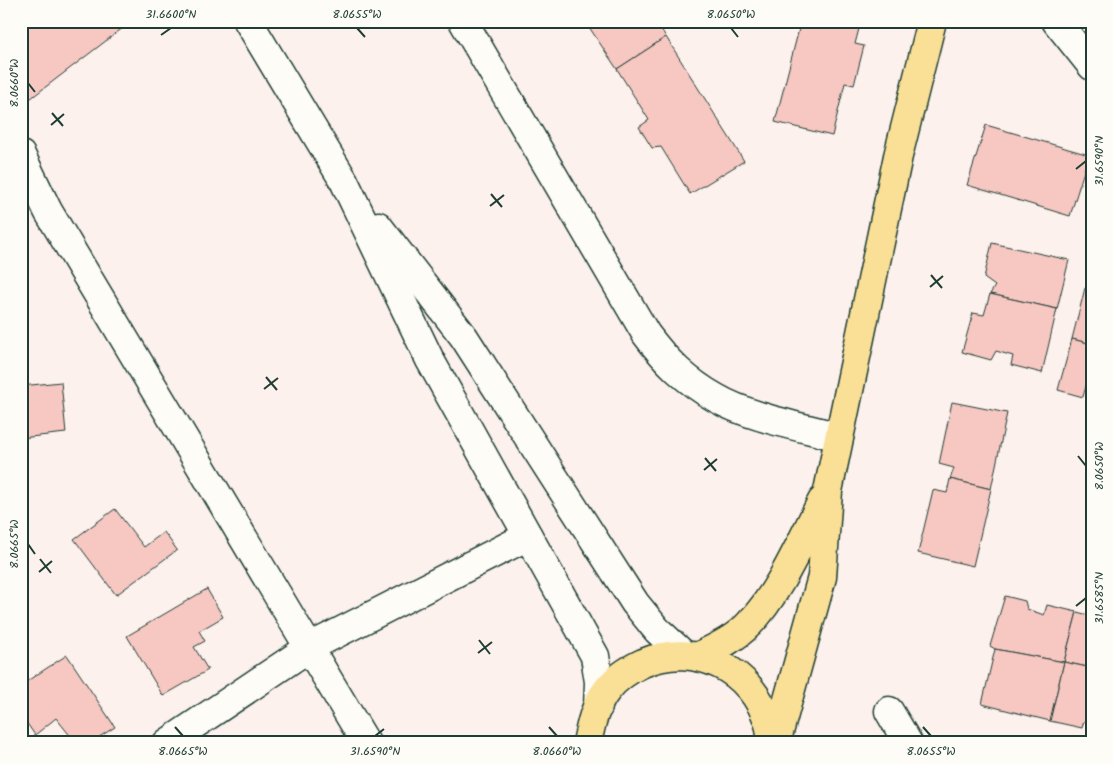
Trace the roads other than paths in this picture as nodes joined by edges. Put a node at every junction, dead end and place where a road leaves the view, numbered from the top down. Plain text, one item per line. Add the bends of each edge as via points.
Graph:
1 (248, 21) edge
2 (463, 21) edge
3 (932, 21) edge
4 (1056, 21) edge
5 (1092, 66) edge
6 (21, 155) edge
7 (344, 181) junction
8 (839, 437) junction
9 (828, 491) junction
10 (528, 536) junction
11 (310, 647) junction
12 (690, 656) junction
13 (598, 707) junction
14 (890, 711) dead end
15 (167, 743) edge
16 (366, 743) edge
17 (587, 743) edge
18 (771, 743) edge
19 (776, 743) edge
20 (908, 743) edge

1 - 7 street
2 - 8 street via 646,334 664,358 688,380 717,399 752,414
3 - 8 main road via 898,156
4 - 5 street
6 - 11 street via 48,211
7 - 10 street via 430,360
7 - 12 street via 464,337 635,603 657,630
8 - 9 main road
9 - 12 main road via 772,597 749,625 721,645
9 - 19 main road via 822,577
10 - 11 street
10 - 13 street via 595,656
11 - 15 street
11 - 16 street
12 - 13 main road via 655,658 628,670 607,690
12 - 18 main road via 712,660 738,674 757,695 770,725
13 - 17 main road
14 - 20 street

